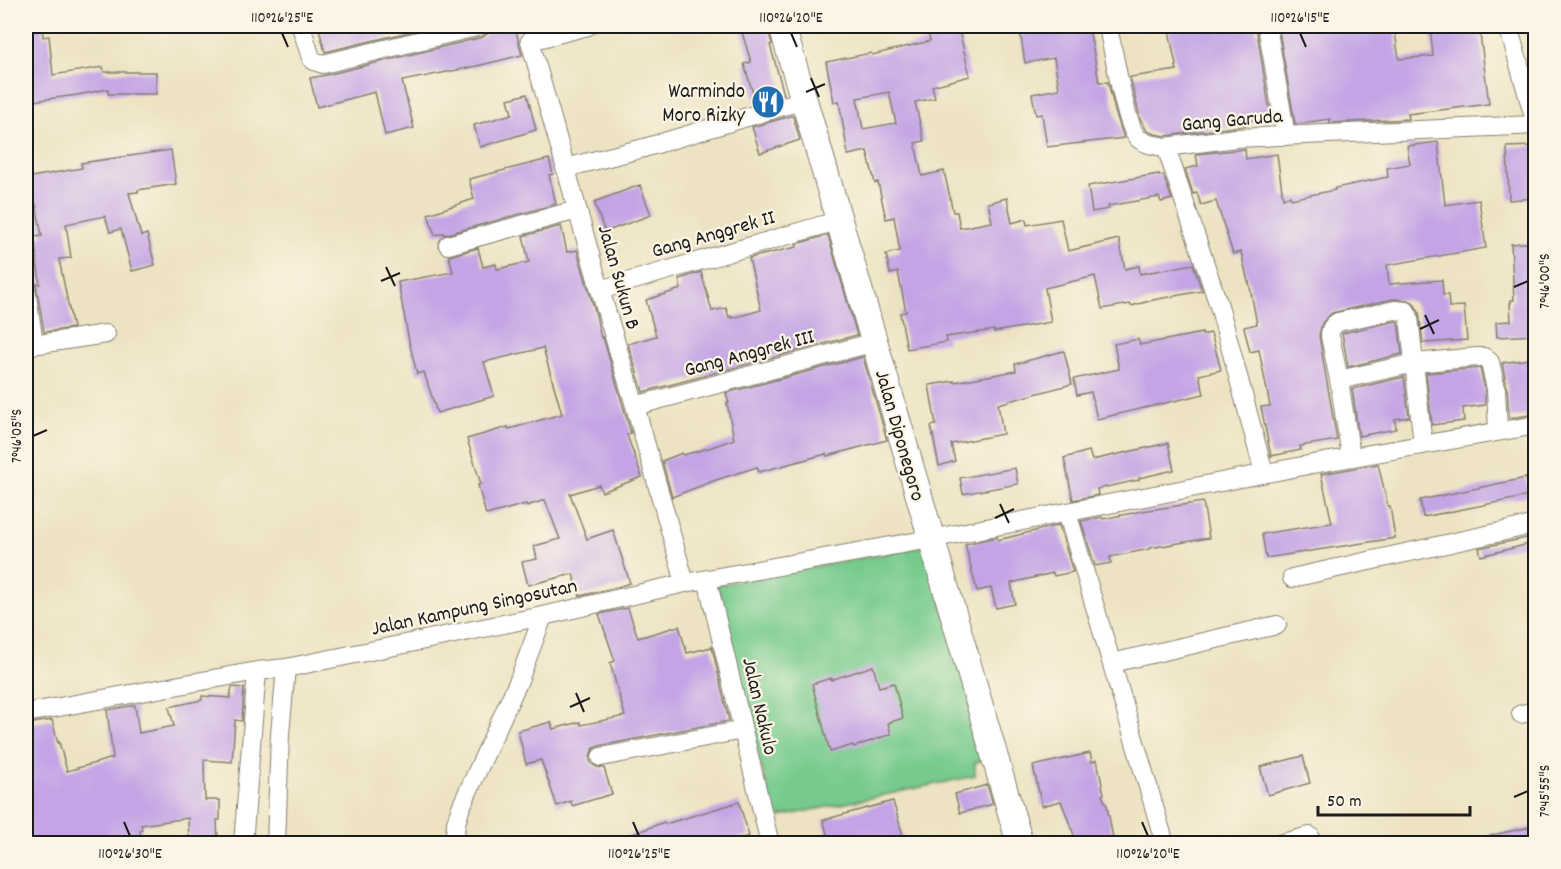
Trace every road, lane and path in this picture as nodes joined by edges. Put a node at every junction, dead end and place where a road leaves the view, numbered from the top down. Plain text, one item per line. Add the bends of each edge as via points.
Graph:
1 (301, 26) edge
2 (480, 26) edge
3 (588, 26) edge
4 (782, 26) edge
5 (1109, 26) edge
6 (1267, 26) edge
7 (1508, 26) edge
8 (527, 33) edge
9 (804, 100) junction
10 (1536, 124) edge
11 (1286, 136) junction
12 (1166, 147) junction
13 (565, 168) junction
14 (577, 210) junction
15 (840, 220) junction
16 (448, 245) dead end
17 (26, 289) edge
18 (600, 290) junction
19 (106, 334) dead end
20 (875, 342) junction
21 (30, 345) edge
22 (1415, 363) junction
23 (1339, 380) junction
24 (635, 406) junction
25 (1536, 425) edge
26 (1498, 431) junction
27 (1423, 445) junction
28 (1351, 457) junction
29 (1264, 474) junction
30 (1067, 512) junction
31 (1536, 524) edge
32 (930, 539) junction
33 (1292, 578) dead end
34 (707, 579) junction
35 (685, 583) junction
36 (543, 616) junction
37 (1277, 625) dead end
38 (1112, 663) junction
39 (286, 668) junction
40 (257, 672) junction
41 (26, 713) edge
42 (743, 730) junction
43 (601, 757) dead end
44 (1310, 836) dead end
45 (243, 843) edge
46 (276, 843) edge
47 (454, 843) edge
48 (770, 843) edge
49 (1020, 843) edge
50 (1165, 843) edge
51 (1279, 843) edge

1 - 2 street via 311,58 322,64
3 - 8 street, Jalan Sukun B
4 - 9 street, Jalan Diponegoro
5 - 12 street via 1135,134 1148,144
6 - 11 street
7 - 10 street
8 - 13 street, Jalan Sukun B
9 - 13 street
9 - 15 street, Jalan Diponegoro
10 - 11 street, Gang Garuda
11 - 12 street, Gang Garuda
12 - 29 street, Gang Garuda via 1220,309
13 - 14 street, Jalan Sukun B
14 - 16 street
14 - 18 street, Jalan Sukun B
15 - 18 street, Gang Anggrek II
15 - 20 street, Jalan Diponegoro
17 - 21 street
18 - 24 street, Jalan Sukun B
19 - 21 street
20 - 24 street, Gang Anggrek III
20 - 32 street, Jalan Diponegoro
22 - 23 street
22 - 23 street via 1406,312 1395,310 1338,322 1330,336
22 - 26 street via 1488,359 1496,389
22 - 27 street
23 - 28 street
24 - 35 street, Jalan Sukun B
25 - 26 street, Jalan Kampung Singosutan
26 - 27 street, Jalan Kampung Singosutan
27 - 28 street, Jalan Kampung Singosutan
28 - 29 street, Jalan Kampung Singosutan
29 - 30 street, Jalan Kampung Singosutan
30 - 32 street, Jalan Kampung Singosutan
30 - 38 street
31 - 33 street
32 - 34 street, Jalan Kampung Singosutan
32 - 49 street, Jalan Diponegoro
34 - 35 street, Jalan Kampung Singosutan
34 - 42 street, Jalan Nakulo
35 - 36 street, Jalan Kampung Singosutan
36 - 39 street, Jalan Kampung Singosutan
36 - 47 street via 519,680 461,807
37 - 38 street
38 - 50 street
39 - 40 street, Jalan Kampung Singosutan
39 - 46 street
40 - 41 street, Jalan Kampung Singosutan
40 - 45 street
42 - 43 street
42 - 48 street, Jalan Nakulo
44 - 51 street

